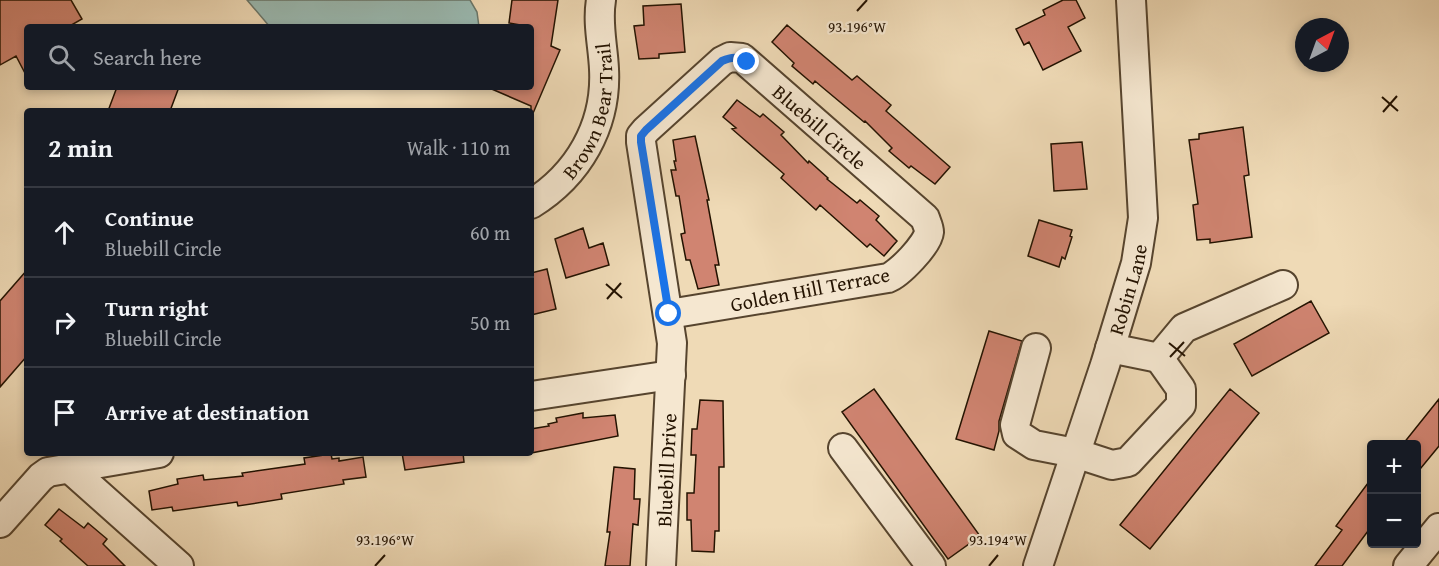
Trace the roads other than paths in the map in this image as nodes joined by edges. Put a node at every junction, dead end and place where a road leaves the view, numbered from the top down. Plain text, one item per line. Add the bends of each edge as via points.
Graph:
1 (601, 0) edge
2 (1131, 0) edge
3 (534, 202) edge
4 (929, 231) joint
5 (1283, 285) dead end
6 (669, 314) junction
7 (1036, 348) dead end
8 (1110, 348) junction
9 (1160, 358) junction
10 (671, 375) junction
11 (534, 396) edge
12 (843, 448) dead end
13 (1075, 453) junction
14 (140, 456) edge
15 (68, 467) junction
16 (0, 523) edge
17 (1439, 528) edge
18 (178, 566) edge
19 (661, 566) edge
20 (931, 566) edge
21 (1038, 566) edge
22 (1408, 566) edge

1 - 3 street, Brown Bear Trail via 604,88 597,125 571,172
2 - 8 street, Robin Lane via 1143,218 1136,263
4 - 6 street, Golden Hill Terrace via 913,257 888,278
4 - 6 street, Bluebill Circle via 917,210 756,69 742,58 730,57 641,136
5 - 9 street via 1184,328
6 - 10 street, Bluebill Circle
7 - 13 street via 1015,425 1017,434 1034,445
8 - 9 street
8 - 13 street, Robin Lane
9 - 13 street via 1181,389 1181,405 1128,462 1112,465
10 - 11 street
10 - 19 street, Bluebill Drive
12 - 20 street
13 - 21 street, Robin Lane
14 - 15 street
15 - 16 street via 45,474
15 - 18 street
17 - 22 street

